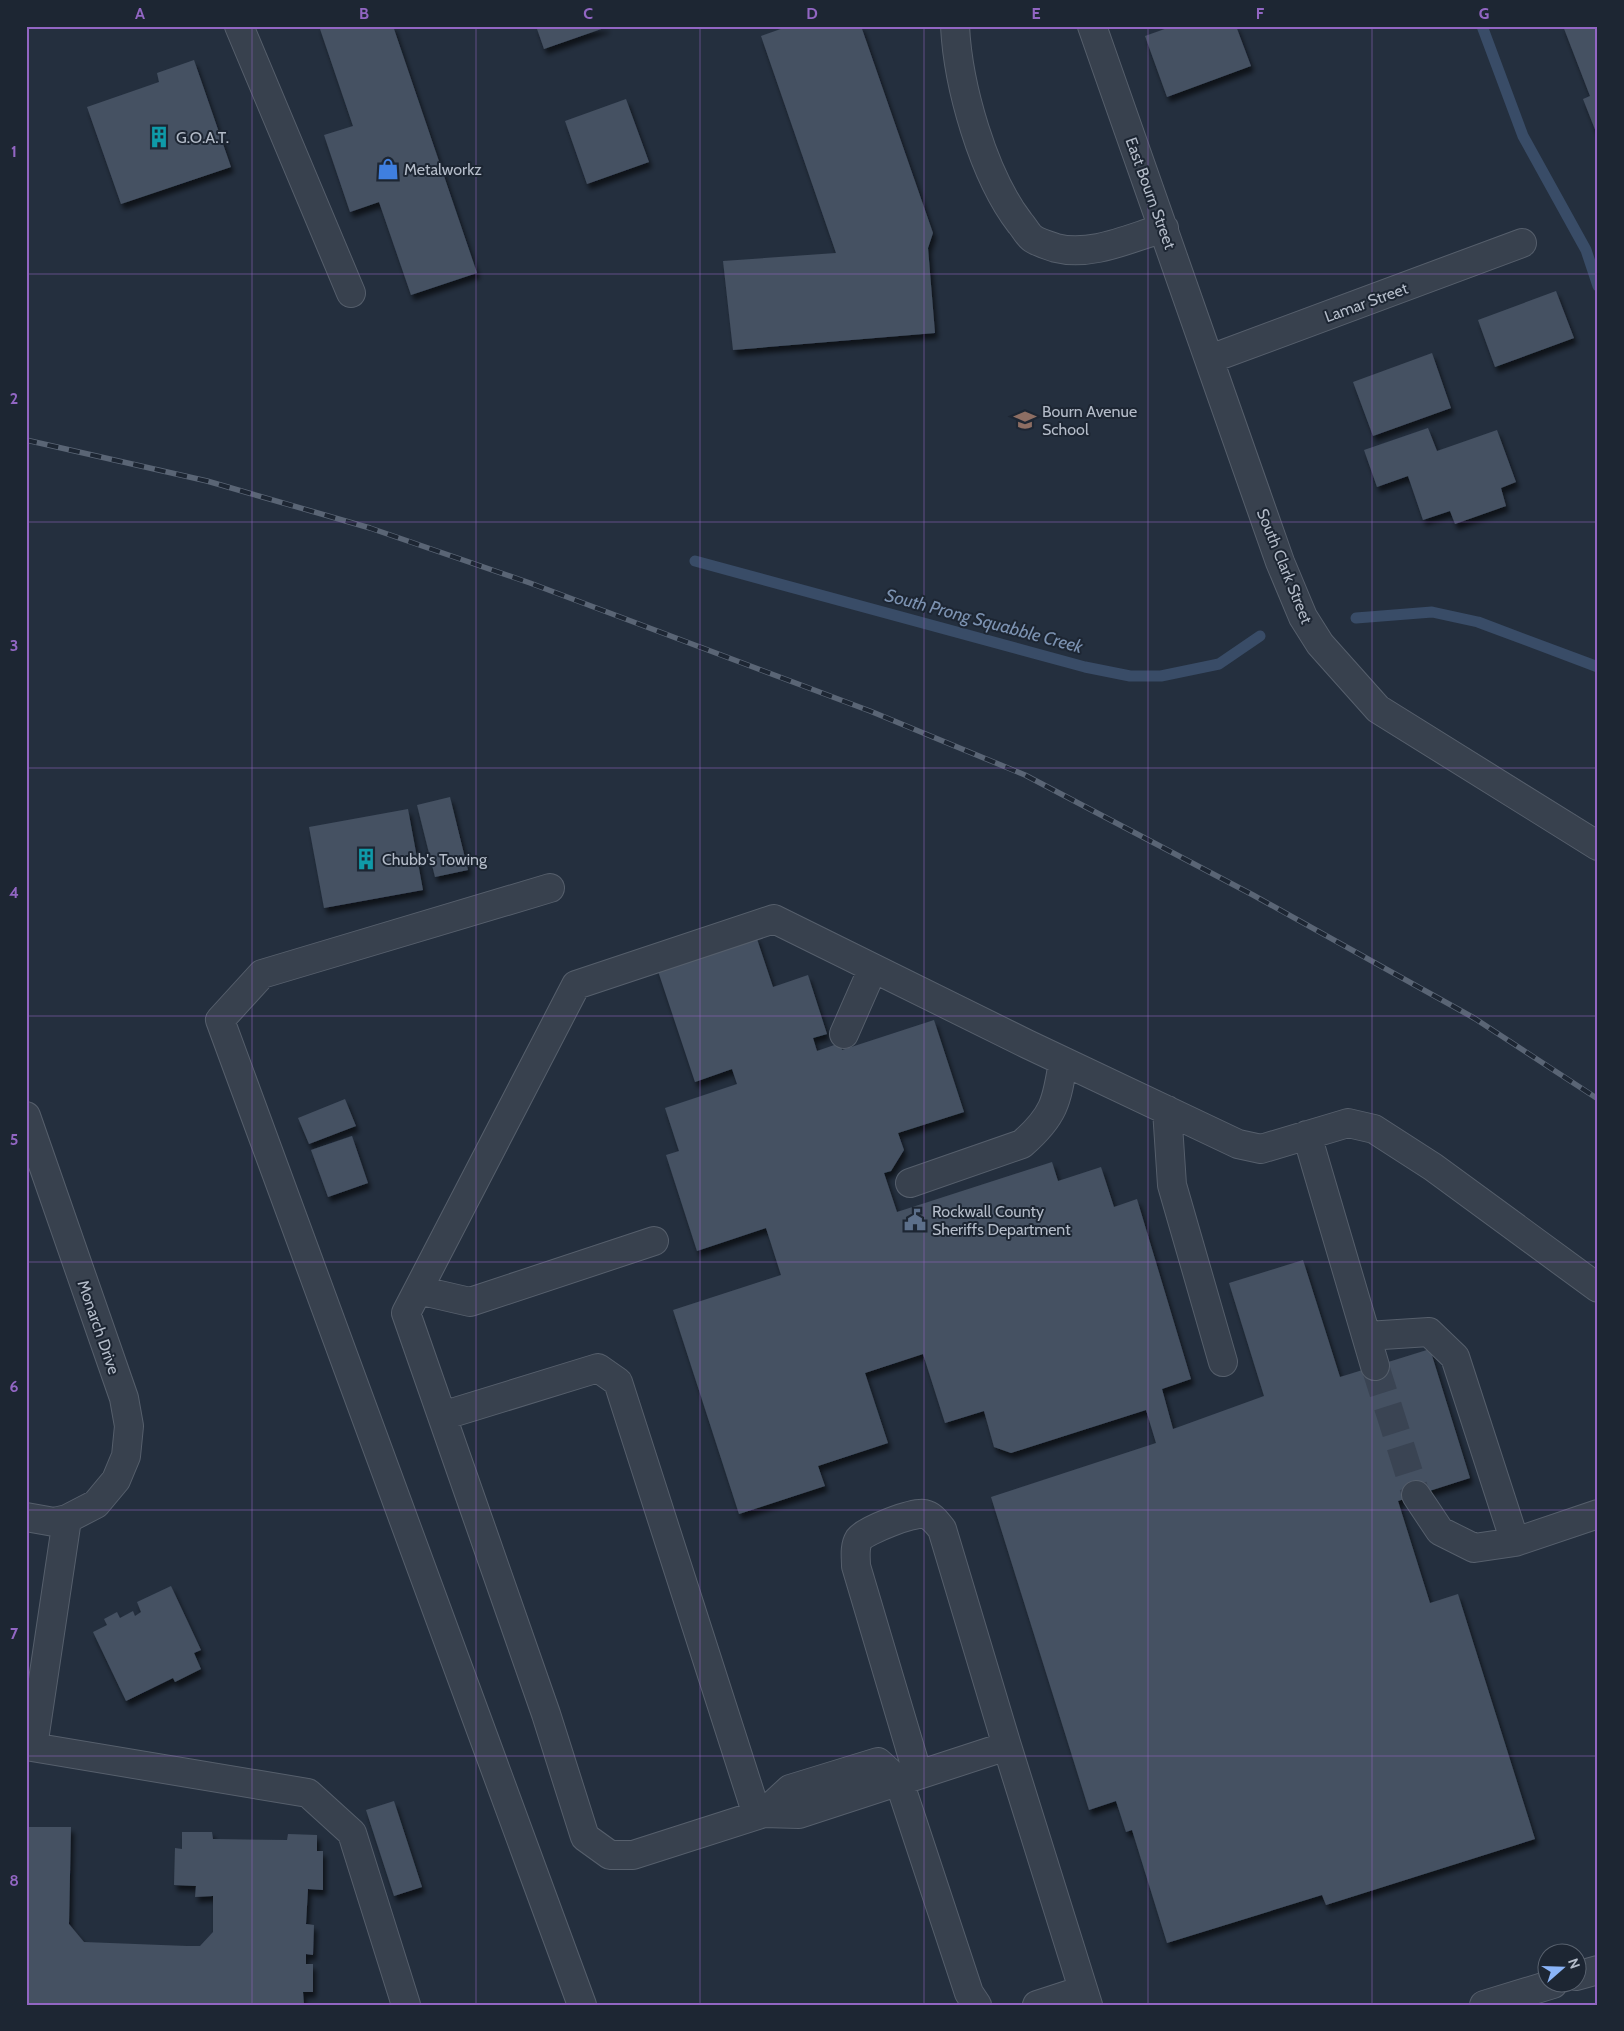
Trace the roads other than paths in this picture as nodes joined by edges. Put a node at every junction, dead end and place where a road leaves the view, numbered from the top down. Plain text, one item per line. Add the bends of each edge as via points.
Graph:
1 (239, 26) edge
2 (955, 26) edge
3 (1092, 26) edge
4 (1164, 228) junction
5 (1522, 243) dead end
6 (351, 293) dead end
7 (1210, 359) junction
8 (1598, 846) edge
9 (550, 888) dead end
10 (873, 968) junction
11 (844, 1034) dead end
12 (1063, 1061) junction
13 (1167, 1110) junction
14 (26, 1116) edge
15 (1307, 1135) junction
16 (910, 1184) dead end
17 (654, 1241) dead end
18 (1598, 1288) edge
19 (418, 1290) junction
20 (1367, 1336) junction
21 (1223, 1362) dead end
22 (1375, 1366) tunnel mouth
23 (442, 1416) junction
24 (1416, 1495) tunnel mouth
25 (1598, 1514) edge
26 (26, 1517) edge
27 (67, 1519) junction
28 (1515, 1542) junction
29 (1007, 1746) junction
30 (30, 1747) edge
31 (908, 1778) junction
32 (761, 1814) junction
33 (1536, 1989) edge
34 (1085, 1997) edge
35 (406, 2005) edge
36 (582, 2005) edge
37 (977, 2005) edge
38 (1037, 2005) edge
39 (1484, 2005) edge

1 - 6 street
2 - 4 street via 956,52 972,116 991,171 1010,210 1032,238 1057,248 1090,250
3 - 4 street, East Bourn Street
4 - 7 street, East Bourn Street
5 - 7 street, Lamar Street
7 - 8 street, South Clark Street via 1280,562 1303,617 1320,644 1378,709
9 - 36 street via 262,974 220,1020
10 - 11 street
10 - 12 street
10 - 19 street via 774,919 576,985
12 - 13 street
12 - 16 street via 1058,1093 1049,1115 1037,1132 1022,1144
13 - 15 street via 1238,1144 1261,1149
13 - 21 street via 1172,1185
14 - 27 street, Monarch Drive via 124,1398 129,1426 126,1456 116,1480 96,1504
15 - 18 street via 1348,1124 1374,1129 1433,1166
15 - 20 street
17 - 19 street via 470,1302
19 - 23 street via 406,1313
20 - 22 street
20 - 28 street via 1429,1332 1455,1357
23 - 32 street via 546,1714 585,1837 610,1855 633,1855
23 - 32 street via 598,1368 618,1382
24 - 28 street via 1440,1531 1474,1548
25 - 28 street
26 - 27 street via 54,1522
27 - 30 street
29 - 31 street
29 - 31 street via 942,1529 933,1517 922,1514 909,1517 869,1530 859,1540 856,1550 856,1566
29 - 34 street
30 - 35 street via 308,1793 352,1833
31 - 32 street via 799,1814
31 - 37 street via 969,1993
33 - 39 street
34 - 38 street

